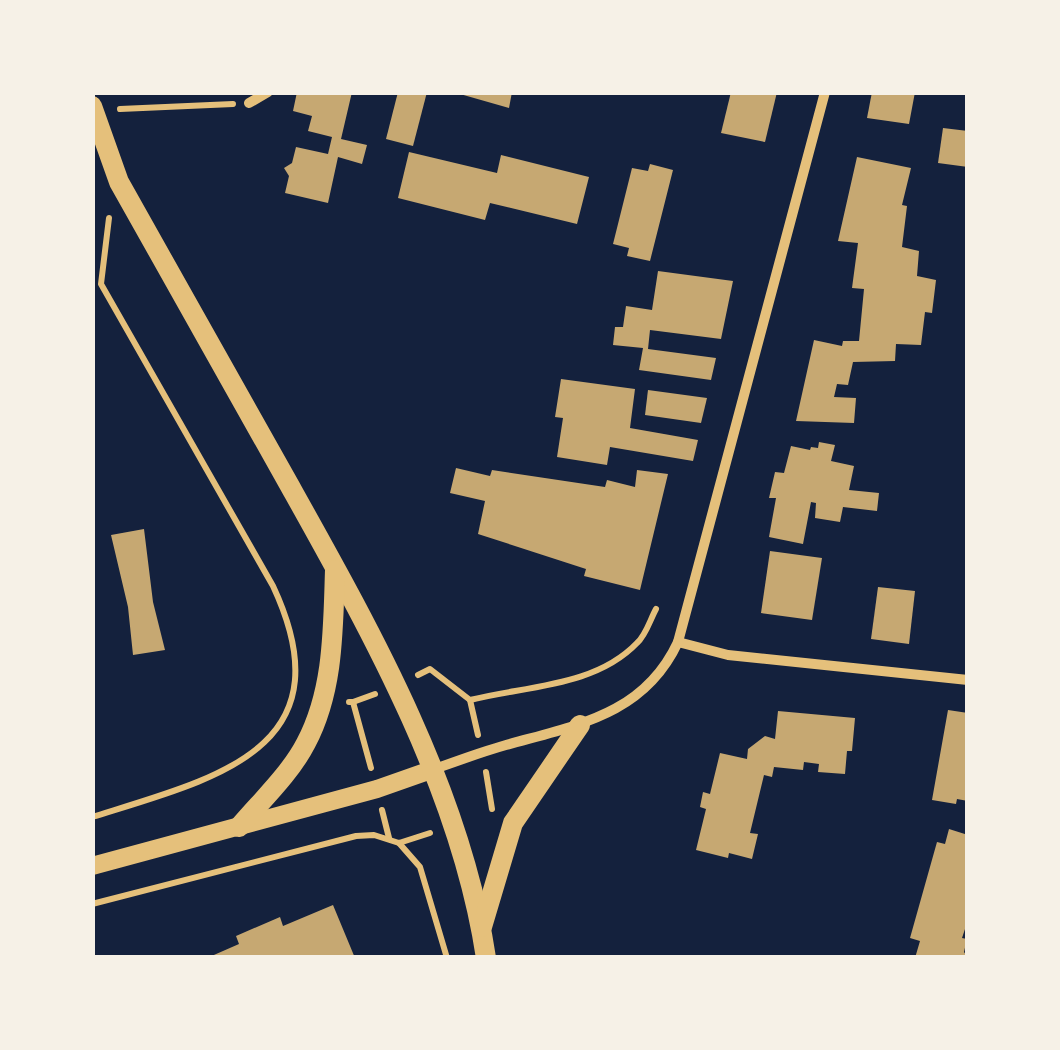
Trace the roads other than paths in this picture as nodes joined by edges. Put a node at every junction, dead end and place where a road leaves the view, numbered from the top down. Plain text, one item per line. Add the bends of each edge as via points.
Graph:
1 (268, 92) edge
2 (825, 92) edge
3 (249, 103) road end
4 (93, 108) edge
5 (336, 568) junction
6 (678, 642) junction
7 (968, 680) edge
8 (580, 725) junction
9 (431, 770) junction
10 (239, 828) junction
11 (92, 866) edge
12 (481, 929) junction
13 (486, 958) edge

1 - 3 street
2 - 6 street
4 - 5 main road via 119,182
5 - 9 main road
5 - 10 main road via 324,698 306,745
6 - 7 street via 728,656
6 - 8 street via 666,668 644,690
8 - 9 street
8 - 12 main road via 512,823
9 - 10 street
9 - 12 main road
10 - 11 street
12 - 13 main road

